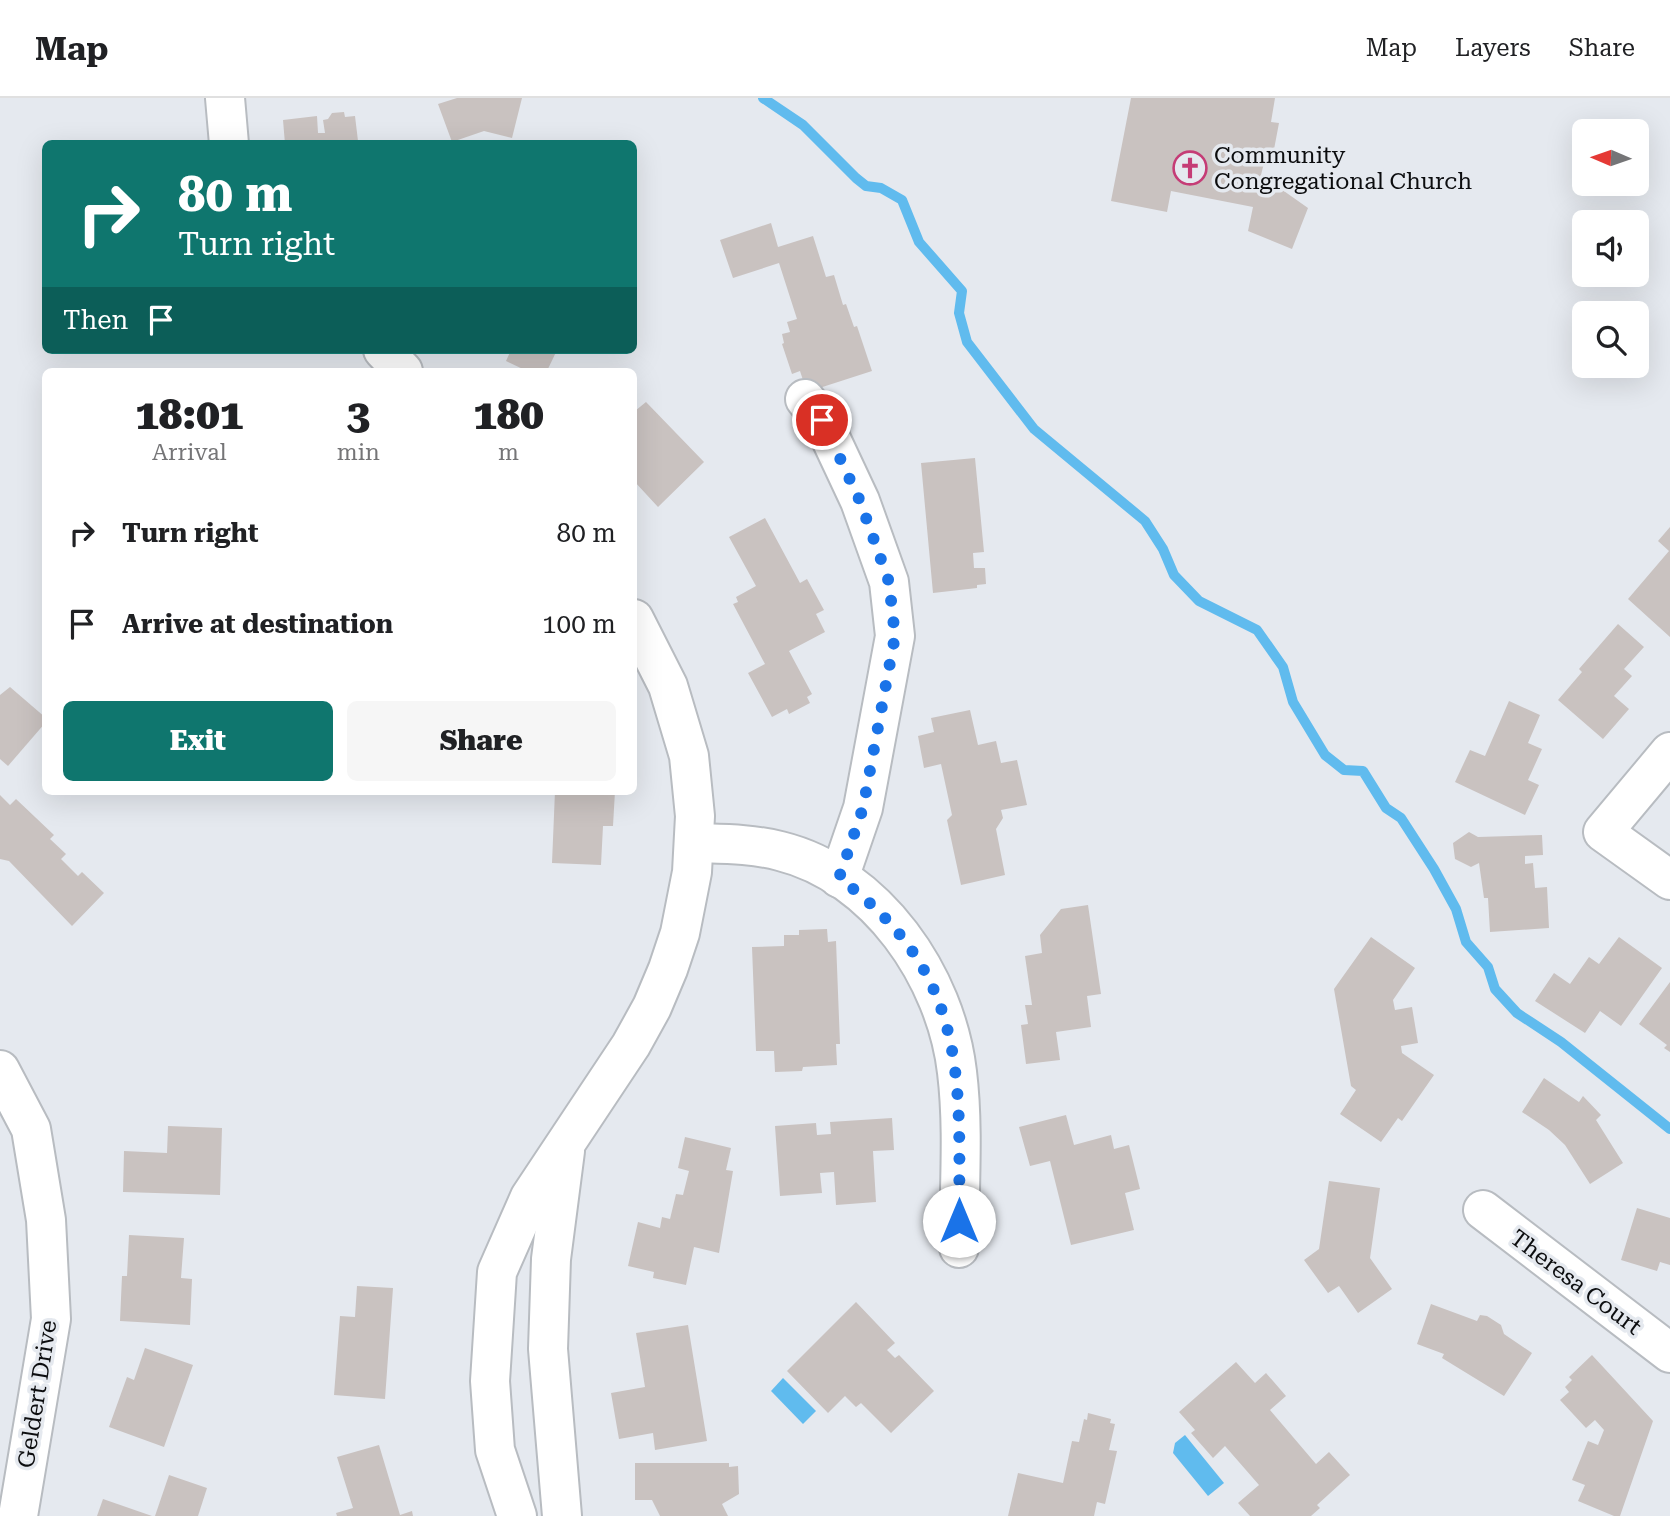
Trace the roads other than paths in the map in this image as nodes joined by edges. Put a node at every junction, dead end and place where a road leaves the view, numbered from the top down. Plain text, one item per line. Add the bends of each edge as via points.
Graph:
1 (225, 98) edge
2 (229, 140) edge
3 (387, 354) edge
4 (400, 368) edge
5 (805, 399) dead end
6 (637, 624) edge
7 (1670, 752) edge
8 (696, 843) junction
9 (839, 878) junction
10 (1670, 880) edge
11 (0, 1070) edge
12 (566, 1142) junction
13 (1483, 1210) dead end
14 (959, 1248) dead end
15 (1670, 1353) edge
16 (18, 1516) edge
17 (517, 1516) edge
18 (562, 1516) edge

1 - 2 street
3 - 4 street
5 - 9 street via 822,420 860,501 889,582 895,636 863,808
6 - 8 street via 680,720 694,784
7 - 10 street via 1603,832
8 - 9 street via 781,851
8 - 12 street via 680,933 657,994 631,1045
9 - 14 street via 870,902 904,940 943,1011 952,1039 960,1100
11 - 16 street, Geldert Drive via 31,1129 46,1220 51,1319
12 - 17 street via 530,1197 497,1272 490,1381 495,1450
12 - 18 street via 551,1259 548,1349
13 - 15 street, Theresa Court

